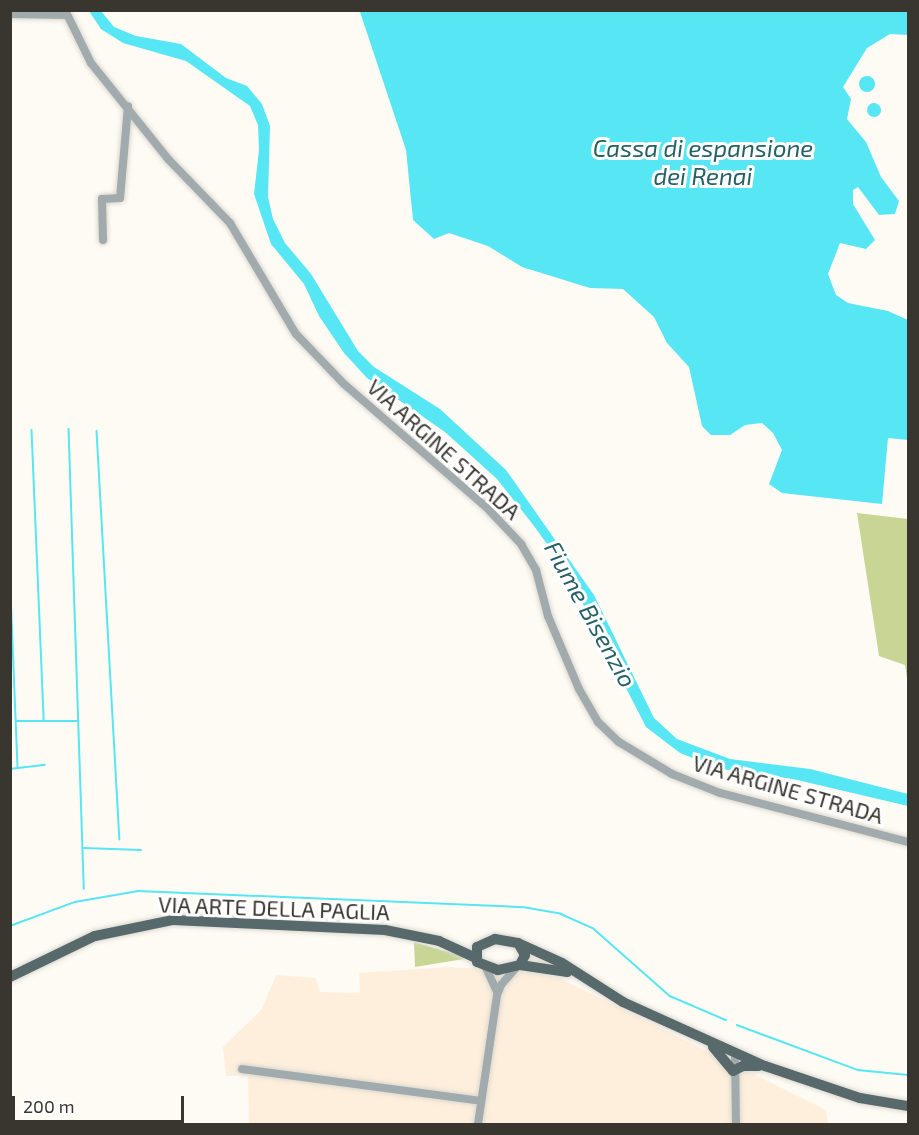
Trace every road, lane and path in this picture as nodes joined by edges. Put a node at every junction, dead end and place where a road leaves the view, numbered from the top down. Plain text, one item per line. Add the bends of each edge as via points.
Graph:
1 (66, 13) edge
2 (10, 14) edge
3 (128, 106) junction
4 (103, 240) dead end
5 (909, 842) edge
6 (439, 941) junction
7 (482, 942) junction
8 (518, 943) junction
9 (476, 958) junction
10 (518, 966) junction
11 (486, 968) junction
12 (10, 977) edge
13 (592, 983) junction
14 (497, 996) junction
15 (705, 1039) junction
16 (735, 1053) junction
17 (765, 1066) junction
18 (242, 1069) dead end
19 (733, 1071) junction
20 (482, 1101) junction
21 (909, 1106) edge
22 (478, 1125) edge
23 (736, 1125) edge

1 - 2 street
1 - 3 street, VIA ARGINE STRADA via 83,50
3 - 4 street via 120,198 102,199
3 - 5 street, VIA ARGINE STRADA via 169,160 230,223 280,311 308,349 515,536 536,570 548,616 579,689 598,722 618,742 672,774 720,793
6 - 7 main road, VIA ARTE DELLA PAGLIA
6 - 9 main road, VIA ARTE DELLA PAGLIA
6 - 12 main road, VIA ARTE DELLA PAGLIA via 370,929 166,921 95,936
7 - 8 main road, VIA ARTE DELLA PAGLIA via 504,939
7 - 9 main road
8 - 10 main road via 525,955
8 - 13 main road, VIA ARTE DELLA PAGLIA via 562,963
9 - 11 main road, VIA ARTE DELLA PAGLIA
10 - 11 main road, VIA ARTE DELLA PAGLIA
10 - 13 main road, VIA ARTE DELLA PAGLIA via 555,967
10 - 14 street via 501,985
11 - 14 street
13 - 15 main road, VIA ARTE DELLA PAGLIA via 623,1002
14 - 20 street
15 - 16 main road, VIA ARTE DELLA PAGLIA
15 - 19 main road
16 - 17 main road, VIA ARTE DELLA PAGLIA
16 - 19 street
17 - 19 main road via 743,1066
17 - 21 main road, VIA ARTE DELLA PAGLIA via 860,1098
18 - 20 street
19 - 23 street
20 - 22 street

